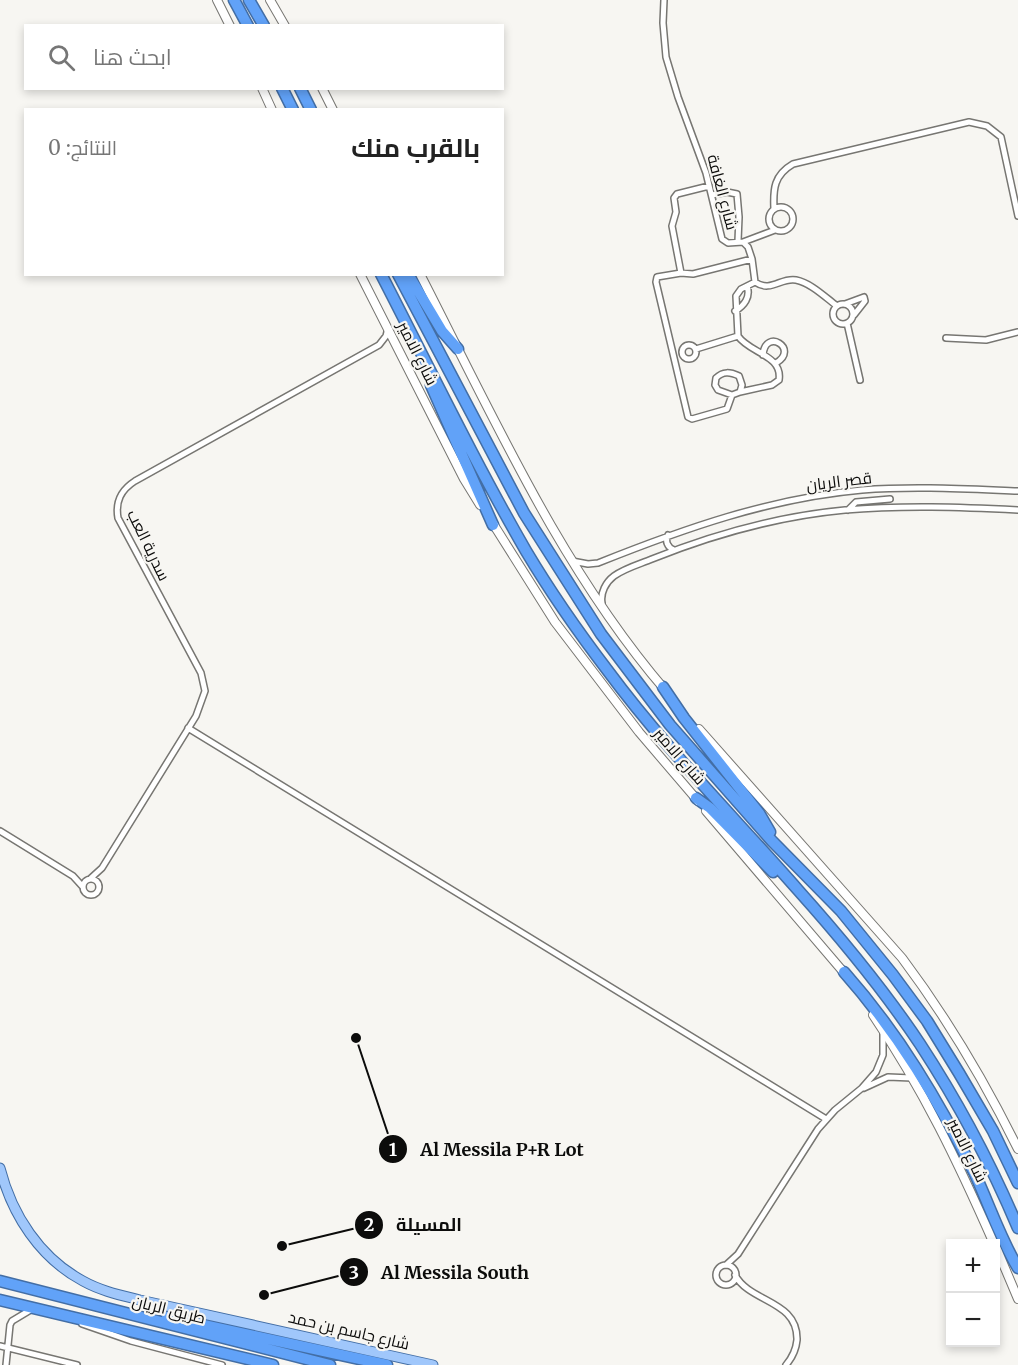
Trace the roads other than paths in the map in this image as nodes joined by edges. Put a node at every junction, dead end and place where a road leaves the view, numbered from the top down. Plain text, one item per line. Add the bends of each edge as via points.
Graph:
1 (217, 0) edge
2 (234, 0) edge
3 (249, 0) edge
4 (270, 0) edge
5 (664, 0) edge
6 (229, 24) edge
7 (247, 24) edge
8 (263, 24) edge
9 (284, 24) edge
10 (263, 90) edge
11 (283, 90) edge
12 (301, 90) edge
13 (323, 90) edge
14 (271, 108) edge
15 (292, 108) edge
16 (310, 108) edge
17 (332, 108) edge
18 (709, 186) junction
19 (712, 195) junction
20 (774, 209) junction
21 (1018, 216) edge
22 (775, 230) junction
23 (740, 242) junction
24 (752, 259) junction
25 (681, 273) junction
26 (361, 276) edge
27 (382, 276) edge
28 (399, 276) edge
29 (409, 276) edge
30 (421, 276) edge
31 (755, 282) junction
32 (747, 286) junction
33 (845, 304) junction
34 (837, 306) junction
35 (735, 311) junction
36 (854, 315) junction
37 (847, 323) junction
38 (388, 327) junction
39 (1018, 332) edge
40 (738, 336) junction
41 (413, 337) junction
42 (946, 338) dead end
43 (379, 345) junction
44 (399, 347) junction
45 (458, 349) junction
46 (696, 349) dead end
47 (763, 355) junction
48 (776, 363) junction
49 (860, 380) dead end
50 (740, 392) junction
51 (732, 395) junction
52 (887, 489) junction
53 (1018, 491) edge
54 (890, 499) junction
55 (892, 507) junction
56 (848, 510) junction
57 (1018, 510) edge
58 (494, 525) junction
59 (668, 535) junction
60 (675, 550) junction
61 (572, 561) junction
62 (603, 608) junction
63 (663, 687) junction
64 (188, 728) junction
65 (696, 798) junction
66 (0, 831) edge
67 (772, 841) junction
68 (102, 868) junction
69 (73, 876) junction
70 (89, 879) junction
71 (99, 883) junction
72 (83, 887) junction
73 (800, 892) junction
74 (844, 972) junction
75 (882, 1028) junction
76 (914, 1078) junction
77 (862, 1088) junction
78 (826, 1119) junction
79 (1018, 1149) edge
80 (0, 1168) edge
81 (1018, 1183) edge
82 (1018, 1228) edge
83 (33, 1238) junction
84 (992, 1239) edge
85 (738, 1254) junction
86 (1000, 1257) edge
87 (726, 1265) junction
88 (1018, 1269) edge
89 (735, 1273) junction
90 (0, 1281) edge
91 (731, 1283) junction
92 (744, 1285) junction
93 (1018, 1299) edge
94 (0, 1300) edge
95 (102, 1308) junction
96 (39, 1310) junction
97 (219, 1327) junction
98 (0, 1346) edge
99 (7, 1348) junction
100 (6, 1365) edge
101 (77, 1365) edge
102 (222, 1365) edge
103 (273, 1365) edge
104 (330, 1365) edge
105 (387, 1365) edge
106 (433, 1365) edge
107 (786, 1365) edge

1 - 6 main road
2 - 7 highway
3 - 8 highway
4 - 9 main road
5 - 18 street, شارع الغافة via 666,57
10 - 14 main road
11 - 15 highway
12 - 16 highway
13 - 17 main road
18 - 19 street, شارع الغافة
18 - 25 street via 674,198 672,226
19 - 23 street, شارع الغافة via 722,240
19 - 23 street via 737,194
20 - 21 street via 777,179 793,164 969,122 987,126 1001,137
20 - 22 street via 769,221
20 - 22 street via 787,209 793,217 788,229
22 - 23 street
23 - 24 street, شارع الغافة via 748,247
24 - 25 street via 693,274
24 - 31 street, شارع الغافة
25 - 51 street via 657,277 656,282 688,417 726,411
26 - 38 main road, شارع الامير
27 - 41 highway, شارع الامير
28 - 67 highway, شارع الامير via 524,513 572,591 670,725
29 - 45 highway via 442,331
30 - 45 main road, شارع الامير
31 - 32 street
31 - 34 street via 770,287 796,280
32 - 35 street via 738,292
32 - 35 street via 747,301
33 - 34 street
33 - 36 street via 853,309
33 - 36 street via 864,297 865,302
34 - 37 street via 834,319
35 - 40 street
36 - 37 street
37 - 49 street
38 - 43 street
38 - 44 main road, شارع الامير
39 - 42 street via 986,340
40 - 46 street
40 - 47 street
41 - 58 highway
41 - 73 highway, شارع الامير via 527,553 568,616 652,727
43 - 44 street
43 - 64 street, سدرية العب via 135,481 118,500 118,518 204,681 204,699
44 - 58 main road, شارع الامير via 464,479
45 - 61 main road, شارع الامير
47 - 48 street
47 - 48 street via 767,343 779,343 784,354
48 - 50 street via 781,371 779,380
50 - 51 street
50 - 51 street via 739,376 730,372 720,374 715,385
52 - 53 street, قصر الريان
52 - 54 street
52 - 59 street, قصر الريان via 766,505
54 - 55 street
54 - 56 street via 854,502
55 - 56 street, قصر الريان
55 - 57 street, قصر الريان
56 - 60 street, قصر الريان via 741,530
58 - 65 main road, شارع الامير via 555,621 618,706
59 - 60 street via 667,542
59 - 61 street, قصر الريان via 598,563
60 - 62 street, قصر الريان via 615,575 601,598
61 - 62 main road, شارع الامير
62 - 63 main road, شارع الامير
63 - 67 highway via 764,820
63 - 79 main road, شارع الامير via 902,958 933,999 987,1088
64 - 68 street, سدرية العب
64 - 78 street
65 - 73 highway via 781,880
65 - 74 main road, شارع الامير
66 - 69 street
67 - 81 highway, شارع الامير via 841,911 927,1021 993,1131
68 - 70 street, سدرية العب
68 - 71 street, سدرية العب
69 - 70 street
69 - 72 street
70 - 71 street
70 - 72 street
71 - 72 street via 99,890 93,895
73 - 82 highway, شارع الامير via 920,1044 993,1171
74 - 75 main road, شارع الامير
74 - 88 highway via 874,1005 920,1072 975,1175
75 - 76 main road, شارع الامير
75 - 77 street via 883,1055 876,1072
76 - 77 street via 888,1077
76 - 84 main road, شارع الامير
77 - 78 street
78 - 85 street
80 - 83 main road, شارع جاسم بن حمد via 15,1211
83 - 97 main road via 36,1247 57,1269 88,1290
83 - 106 main road, شارع جاسم بن حمد via 70,1273 109,1292
85 - 87 street
85 - 89 street
86 - 93 main road, شارع الامير
87 - 89 street
87 - 91 street via 717,1270 716,1277 723,1284
89 - 91 street
89 - 92 street
90 - 95 highway, طريق الريان
91 - 92 street
92 - 107 street via 785,1310 795,1324 796,1345
94 - 96 highway, طريق الريان
95 - 97 highway via 130,1309
95 - 104 highway, طريق الريان
96 - 99 street via 12,1321
96 - 102 street, طريق الريان via 131,1341
96 - 103 highway, طريق الريان
97 - 105 highway
98 - 99 street
99 - 100 street
99 - 101 street

